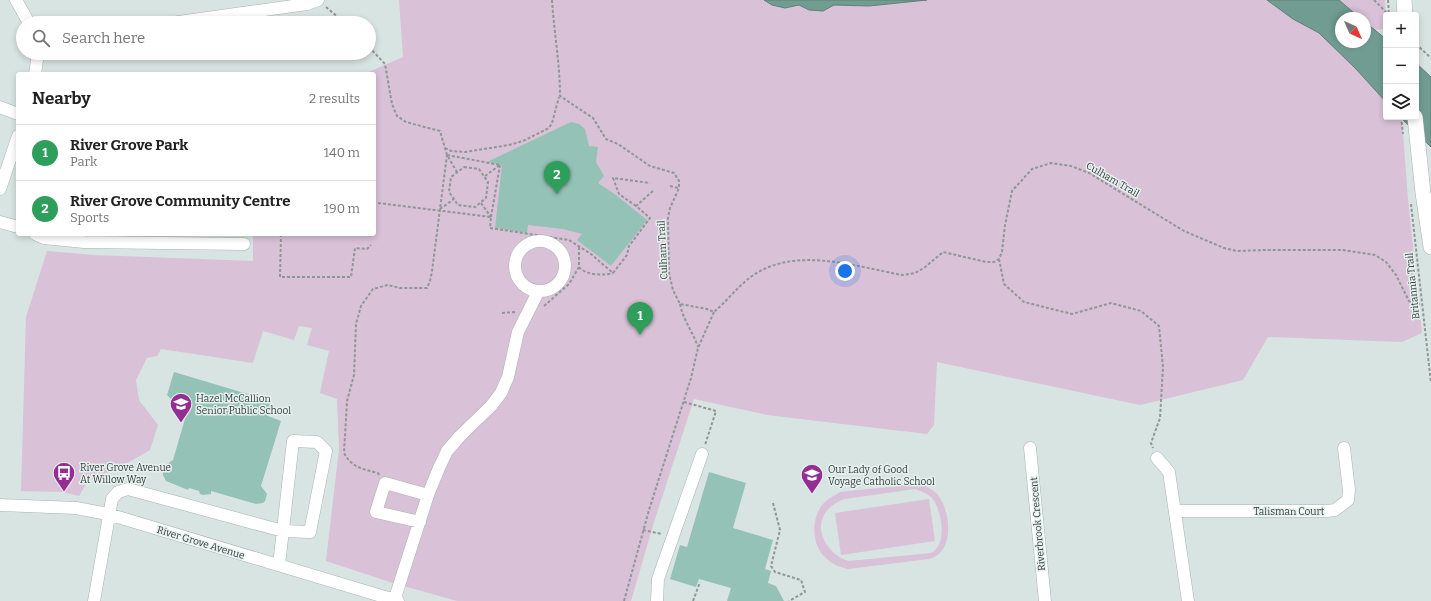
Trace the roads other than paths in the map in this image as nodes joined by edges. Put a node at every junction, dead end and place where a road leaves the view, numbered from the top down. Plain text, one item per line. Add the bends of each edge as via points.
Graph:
1 (16, 0) edge
2 (1404, 0) edge
3 (321, 2) edge
4 (1405, 12) edge
5 (25, 16) edge
6 (222, 16) edge
7 (37, 60) edge
8 (35, 72) edge
9 (0, 107) edge
10 (16, 113) edge
11 (1415, 120) edge
12 (15, 157) edge
13 (0, 188) edge
14 (0, 222) edge
15 (16, 226) edge
16 (40, 236) edge
17 (244, 244) dead end
18 (1431, 247) edge
19 (538, 292) junction
20 (1030, 448) dead end
21 (1344, 448) dead end
22 (702, 454) road end
23 (1157, 458) road end
24 (428, 495) junction
25 (0, 505) edge
26 (1176, 511) junction
27 (108, 514) junction
28 (420, 522) junction
29 (283, 531) junction
30 (279, 565) junction
31 (660, 600) edge
32 (94, 601) edge
33 (396, 601) edge
34 (1045, 601) edge
35 (1188, 601) edge

1 - 5 street
2 - 4 main road
3 - 6 street
7 - 8 street
9 - 10 street
11 - 18 main road
12 - 13 street
14 - 15 street
16 - 17 street via 84,242
19 - 19 street via 551,289 564,275 565,260 562,253 555,245 544,240 532,242 521,249 514,265 520,282
19 - 24 street via 518,332 508,377 501,393 447,451
20 - 34 street, Riverbrook Crescent
21 - 26 street, Talisman Court via 1348,500 1335,510
22 - 31 street via 658,579
23 - 26 street via 1169,472
24 - 28 street
24 - 28 street via 385,482 376,512
25 - 27 street, River Grove Avenue via 76,508
26 - 35 street
27 - 29 street via 112,499 118,492 128,489
27 - 30 street, River Grove Avenue
27 - 32 street
28 - 33 street
29 - 29 street via 310,532 326,451 317,442 293,441
29 - 30 street
30 - 33 street, River Grove Avenue

